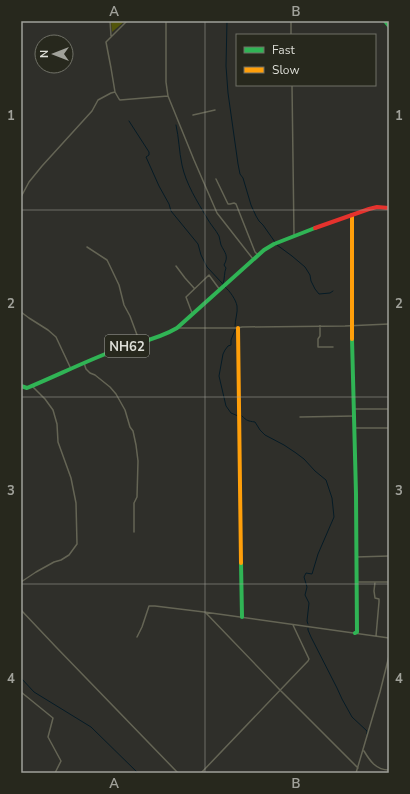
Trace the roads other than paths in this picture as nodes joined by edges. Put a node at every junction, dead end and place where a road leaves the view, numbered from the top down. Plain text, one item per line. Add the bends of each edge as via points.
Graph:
1 (110, 21) edge
2 (127, 21) edge
3 (166, 21) edge
4 (291, 21) edge
5 (385, 21) edge
6 (389, 26) edge
7 (291, 34) edge
8 (111, 36) junction
9 (292, 86) edge
10 (115, 92) junction
11 (168, 96) junction
12 (215, 110) dead end
13 (193, 115) dead end
14 (216, 179) dead end
15 (21, 197) edge
16 (389, 208) edge
17 (352, 215) junction
18 (294, 236) junction
19 (87, 247) dead end
20 (258, 256) junction
21 (253, 259) junction
22 (176, 266) dead end
23 (194, 288) junction
24 (223, 288) junction
25 (21, 312) edge
26 (192, 314) junction
27 (389, 324) edge
28 (352, 325) junction
29 (320, 326) junction
30 (177, 328) junction
31 (238, 328) junction
32 (140, 343) junction
33 (333, 348) dead end
34 (84, 363) junction
35 (71, 369) junction
36 (21, 386) edge
37 (32, 386) junction
38 (354, 409) junction
39 (389, 409) edge
40 (354, 416) junction
41 (300, 417) dead end
42 (354, 428) junction
43 (389, 428) edge
44 (134, 532) dead end
45 (389, 556) edge
46 (356, 557) junction
47 (21, 582) edge
48 (356, 582) junction
49 (375, 582) junction
50 (389, 582) edge
51 (21, 610) edge
52 (204, 612) junction
53 (242, 617) junction
54 (292, 624) junction
55 (355, 633) junction
56 (376, 636) junction
57 (136, 637) dead end
58 (389, 638) edge
59 (389, 656) edge
60 (280, 690) junction
61 (21, 692) edge
62 (363, 750) junction
63 (358, 768) junction
64 (389, 770) edge
65 (55, 773) edge
66 (178, 773) edge
67 (201, 773) edge
68 (356, 773) edge

1 - 8 street
2 - 8 street
3 - 11 street
4 - 7 street
5 - 6 street
8 - 10 street via 106,42
9 - 18 street
10 - 11 street via 119,100
10 - 15 street via 98,100 92,112 29,182
11 - 21 street via 217,213
12 - 13 street
14 - 20 street via 228,204 236,204
16 - 17 street, NH62 via 377,207
17 - 18 street, NH62
17 - 28 street
18 - 20 street, NH62 via 269,246
19 - 32 street via 107,260
20 - 21 street, NH62
21 - 24 street, NH62
22 - 23 street
23 - 24 street via 209,275
23 - 26 street via 186,297
24 - 26 street, NH62
25 - 35 street via 56,337
26 - 30 street, NH62
27 - 28 street
28 - 29 street
28 - 38 street
29 - 31 street
29 - 33 street via 318,347
30 - 31 street
30 - 32 street, NH62 via 163,336
31 - 53 street
32 - 34 street, NH62
34 - 35 street, NH62
34 - 44 street via 90,373 116,394 133,432 138,461
35 - 37 street, NH62
36 - 37 street, NH62
37 - 47 street via 54,410 58,442 71,478 76,503 77,544 62,560 54,562
38 - 39 street
38 - 40 street
40 - 41 street
40 - 42 street
42 - 43 street
42 - 46 street
45 - 46 street
46 - 48 street
48 - 49 street
48 - 55 street
49 - 50 street
49 - 56 street via 375,598 379,599
51 - 66 street
52 - 53 street
52 - 57 street via 149,606
52 - 60 street
53 - 54 street
54 - 55 street
54 - 60 street via 309,659
55 - 56 street
56 - 58 street
59 - 62 street
60 - 63 street
60 - 67 street
61 - 65 street via 53,718 48,737 60,761
62 - 63 street
62 - 64 street via 370,761 384,770
63 - 68 street

